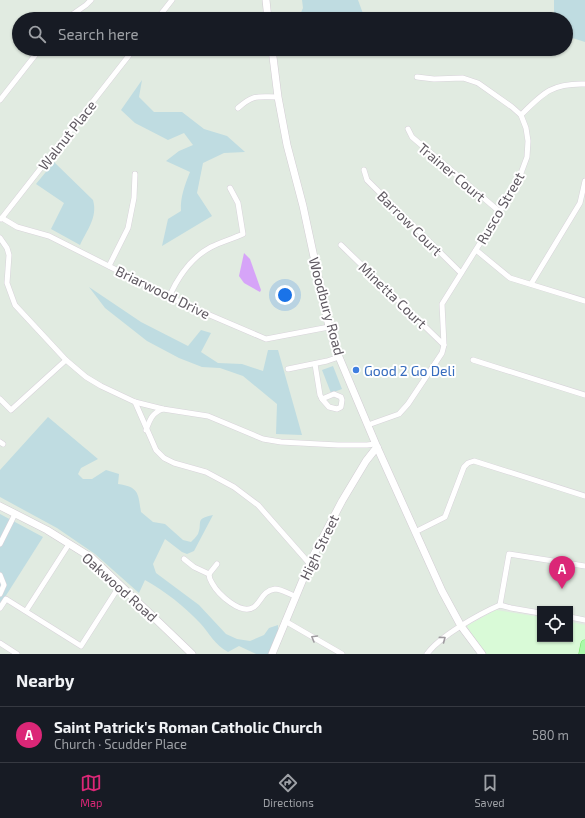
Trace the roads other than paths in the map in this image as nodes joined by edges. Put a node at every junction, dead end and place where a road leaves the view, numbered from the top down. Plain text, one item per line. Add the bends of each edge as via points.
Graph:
1 (91, 0) edge
2 (172, 0) edge
3 (266, 0) edge
4 (76, 12) edge
5 (163, 12) edge
6 (267, 12) edge
7 (35, 56) edge
8 (129, 56) edge
9 (273, 56) edge
10 (417, 77) dead end
11 (585, 84) edge
12 (278, 97) junction
13 (0, 100) edge
14 (238, 108) dead end
15 (521, 115) junction
16 (408, 129) dead end
17 (364, 170) dead end
18 (135, 174) dead end
19 (585, 181) edge
20 (230, 188) dead end
21 (500, 212) junction
22 (1, 219) edge
23 (0, 238) edge
24 (341, 245) dead end
25 (476, 250) junction
26 (109, 266) junction
27 (461, 273) junction
28 (531, 284) junction
29 (169, 297) junction
30 (585, 301) edge
31 (329, 327) junction
32 (444, 346) junction
33 (339, 357) junction
34 (66, 360) junction
35 (473, 360) dead end
36 (315, 364) junction
37 (288, 369) dead end
38 (585, 395) edge
39 (322, 398) dead end
40 (0, 399) edge
41 (135, 402) junction
42 (163, 409) junction
43 (368, 425) junction
44 (146, 430) junction
45 (376, 445) junction
46 (585, 496) edge
47 (0, 506) edge
48 (15, 514) junction
49 (415, 532) junction
50 (0, 544) edge
51 (69, 544) junction
52 (184, 559) dead end
53 (309, 563) junction
54 (217, 564) dead end
55 (585, 566) edge
56 (209, 574) junction
57 (0, 576) edge
58 (120, 585) junction
59 (0, 594) edge
60 (295, 596) junction
61 (500, 605) junction
62 (0, 608) edge
63 (26, 611) junction
64 (537, 613) edge
65 (573, 618) edge
66 (585, 620) edge
67 (285, 621) junction
68 (461, 626) junction
69 (0, 643) edge
70 (585, 644) edge
71 (17, 654) edge
72 (192, 654) edge
73 (272, 654) edge
74 (342, 654) edge
75 (427, 654) edge
76 (482, 654) edge
77 (583, 654) edge

1 - 4 street
2 - 5 street
3 - 6 main road
7 - 13 street
8 - 22 street, Walnut Place
9 - 12 main road, Woodbury Road
10 - 15 street via 463,78 478,84
11 - 15 street via 552,88
12 - 14 street via 258,96 249,99
12 - 31 main road, Woodbury Road
15 - 21 street, Rusco Street via 528,141 527,157 517,184
16 - 21 street, Trainer Court via 412,137
17 - 27 street, Barrow Court via 367,180
18 - 26 street via 134,198 128,228
19 - 28 street via 580,203
20 - 29 street via 238,203 243,234 196,256 184,269
21 - 25 street, Rusco Street
22 - 26 street, Briarwood Drive via 17,227 49,236
23 - 34 street via 9,255 7,283 14,305
24 - 32 street, Minetta Court
25 - 27 street, Rusco Street
25 - 28 street via 510,278
26 - 29 street, Briarwood Drive
27 - 32 street, Rusco Street via 442,304
28 - 30 street
29 - 31 street, Briarwood Drive via 266,339
31 - 33 main road, Woodbury Road
32 - 43 street via 442,353 399,414
33 - 36 street
33 - 43 main road, Woodbury Road
34 - 40 street via 11,410
34 - 41 street via 86,377
35 - 38 street
36 - 37 street
36 - 39 street
41 - 42 street
41 - 44 street
42 - 44 street via 150,419
42 - 45 street via 208,416 263,439 281,442
43 - 45 main road, Woodbury Road
44 - 53 street via 156,450 164,458 174,464 206,472 252,500
45 - 49 main road, Woodbury Road
45 - 53 main road, High Street
46 - 49 street via 474,462 468,463 464,467 446,517
47 - 48 main road, Oakwood Road
48 - 50 street
48 - 51 main road, Oakwood Road
49 - 68 main road, Woodbury Road
51 - 58 main road, Oakwood Road via 92,558
51 - 63 street
52 - 56 street via 199,571
53 - 60 main road, High Street
54 - 56 street
55 - 61 street via 509,554
56 - 60 street via 211,582 218,590 240,609 254,607 266,592 276,589
57 - 59 street via 4,585
58 - 63 street via 81,646
58 - 72 main road, Oakwood Road
60 - 67 main road, High Street
61 - 64 street
61 - 68 street
62 - 63 street via 6,599
65 - 66 street
67 - 73 main road, High Street
74 -> 67 street
75 -> 68 street via 445,636
68 - 76 main road, Woodbury Road
69 - 71 street
70 - 77 main road

